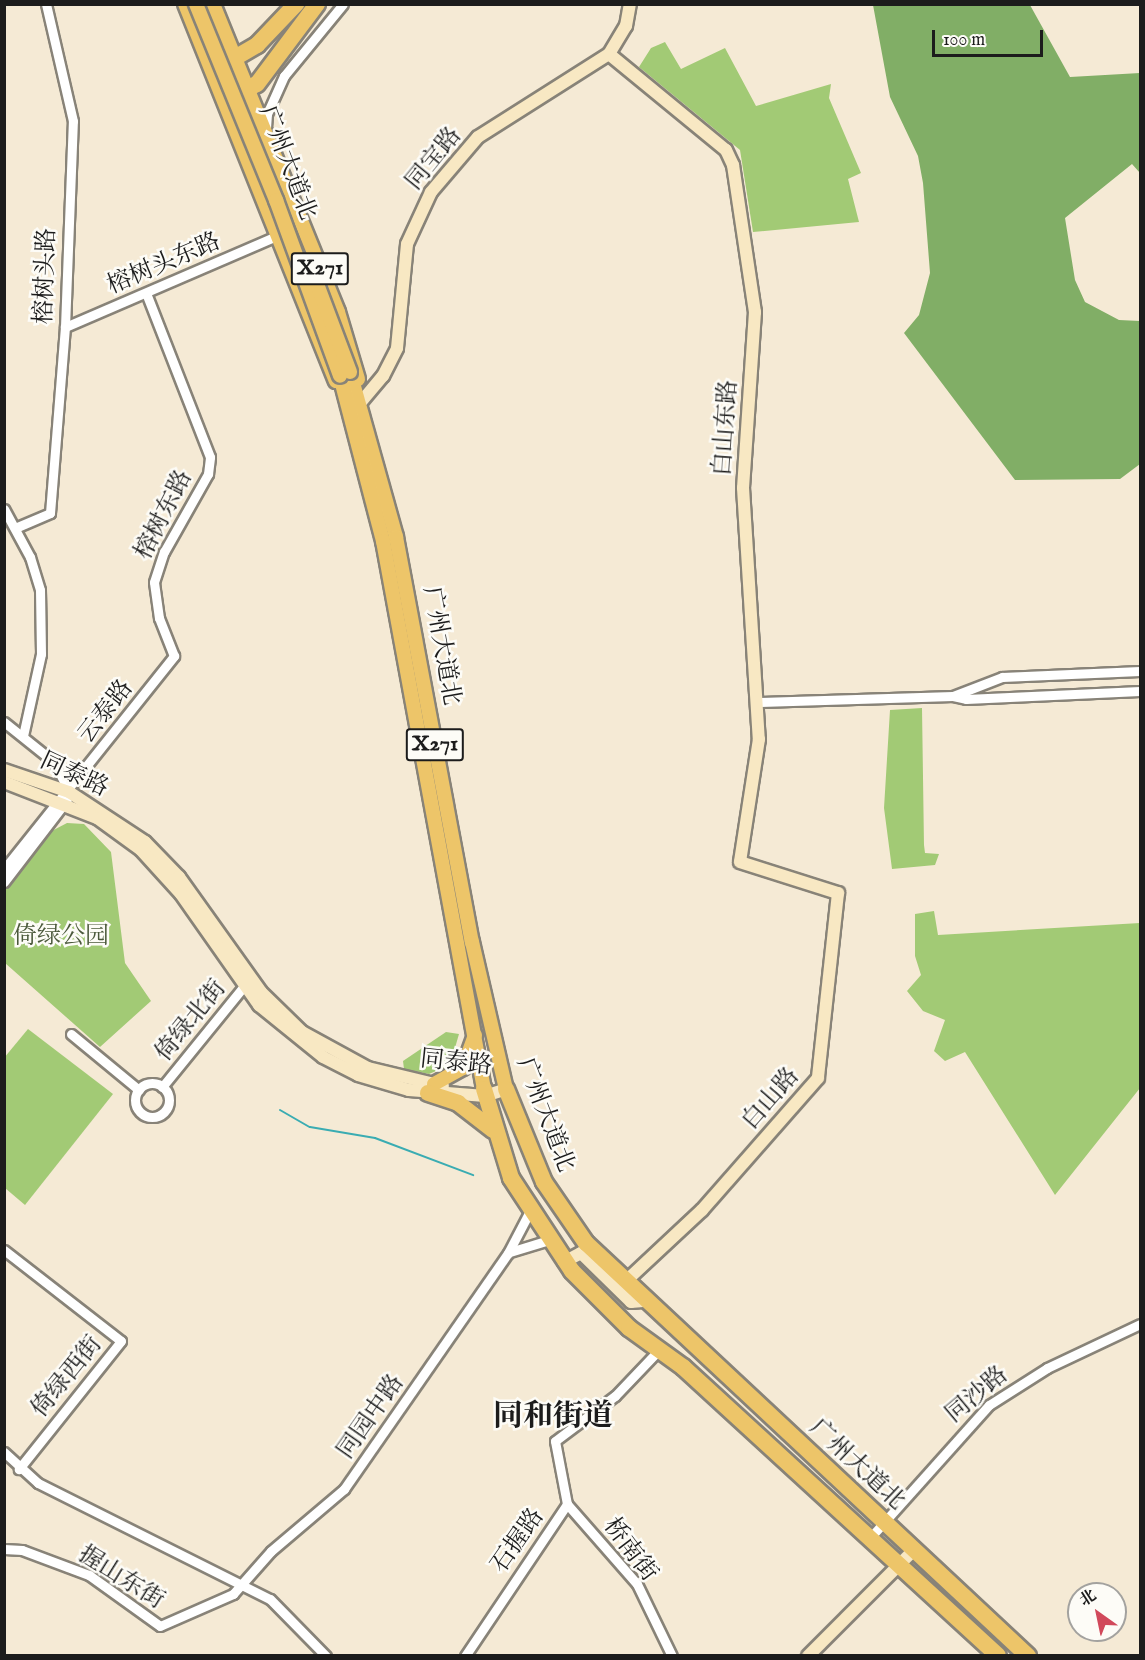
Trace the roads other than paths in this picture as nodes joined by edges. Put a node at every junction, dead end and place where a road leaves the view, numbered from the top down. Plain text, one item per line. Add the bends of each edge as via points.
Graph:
1 (46, 4) edge
2 (185, 4) edge
3 (196, 4) edge
4 (206, 4) edge
5 (213, 4) edge
6 (296, 4) edge
7 (317, 4) edge
8 (344, 4) edge
9 (630, 4) edge
10 (257, 45) junction
11 (609, 54) junction
12 (237, 59) junction
13 (272, 63) junction
14 (214, 70) junction
15 (249, 91) junction
16 (227, 101) junction
17 (268, 139) junction
18 (246, 148) junction
19 (279, 235) junction
20 (146, 293) junction
21 (65, 327) junction
22 (345, 374) junction
23 (356, 404) junction
24 (4, 509) edge
25 (15, 528) junction
26 (174, 656) joint
27 (1140, 671) edge
28 (1140, 690) edge
29 (953, 696) junction
30 (760, 702) junction
31 (4, 722) edge
32 (23, 736) junction
33 (4, 770) edge
34 (4, 782) edge
35 (65, 799) junction
36 (4, 869) edge
37 (4, 882) edge
38 (838, 893) joint
39 (465, 943) junction
40 (247, 983) junction
41 (476, 1033) junction
42 (71, 1034) dead end
43 (162, 1088) junction
44 (432, 1089) junction
45 (506, 1089) junction
46 (139, 1090) junction
47 (485, 1093) junction
48 (493, 1130) junction
49 (530, 1211) junction
50 (549, 1240) junction
51 (4, 1250) edge
52 (508, 1253) junction
53 (564, 1262) junction
54 (625, 1282) junction
55 (643, 1301) junction
56 (1140, 1324) edge
57 (659, 1350) junction
58 (4, 1452) edge
59 (19, 1469) junction
60 (567, 1504) junction
61 (884, 1522) junction
62 (870, 1538) junction
63 (4, 1549) edge
64 (913, 1551) junction
65 (900, 1566) junction
66 (245, 1584) junction
67 (326, 1656) edge
68 (465, 1656) edge
69 (672, 1656) edge
70 (808, 1656) edge
71 (998, 1656) edge
72 (1028, 1656) edge

1 - 21 street, 榕树头路 via 73,122
2 - 14 main road, X271
3 - 22 main road, 广州大道北, bridge
4 - 22 main road, 广州大道北, bridge
5 - 12 main road, X271
6 - 10 highway
7 - 13 highway
8 - 17 street via 284,76 267,114
9 - 11 street, 同宝路 via 626,26
10 - 12 highway
10 - 13 highway via 258,56
11 - 23 street, 同宝路 via 478,137 431,192 407,244 397,348 383,376
11 - 30 street, 白山东路 via 726,150 733,165 755,312 743,488
12 - 14 highway
12 - 15 main road, X271
13 - 15 highway
14 - 16 main road, X271
15 - 16 highway
15 - 17 main road, X271
16 - 18 main road, X271
17 - 18 main road
17 - 23 main road, X271 via 347,338
18 - 19 main road, X271
19 - 20 street, 榕树头东路
19 - 23 main road, X271
20 - 21 street, 榕树头东路
20 - 26 street, 榕树东路 via 210,457 208,474 164,552 154,582 159,618
21 - 25 street, 榕树头路 via 50,513
22 - 23 main road
23 - 39 main road, 广州大道北 / X271 via 402,567
24 - 25 street
25 - 32 street via 40,590 41,654
26 - 35 street, 云泰路
27 - 29 street via 1002,676
28 - 29 street via 966,699
29 - 30 street
30 - 38 street, 白山东路 via 756,768 740,862
31 - 32 street
32 - 35 street via 54,762
33 - 35 street, 同泰路
34 - 35 street, 同泰路
35 - 36 street
35 - 37 street
35 - 40 street, 同泰路 via 158,853
38 - 54 street, 白山路 via 818,1078 702,1210
39 - 41 main road, 广州大道北 / X271
39 - 45 main road, 广州大道北 / X271
40 - 43 street, 倚绿北街
40 - 44 street, 同泰路 via 271,1018 322,1057 368,1078
41 - 44 main road via 463,1068
41 - 47 main road, 广州大道北 / X271
42 - 46 street
43 - 46 street via 152,1084
43 - 46 street via 168,1102 153,1117 136,1107
44 - 47 street, 同泰路
44 - 48 highway
45 - 47 street, 同泰路
45 - 54 highway, 广州大道北 via 558,1205
47 - 48 highway, 广州大道北 / X271
48 - 49 highway, 广州大道北
49 - 50 highway, 广州大道北
49 - 52 street, 同园中路
50 - 52 street
50 - 53 highway, 广州大道北
51 - 59 street, 倚绿西街 via 121,1341
52 - 66 street, 同园中路 via 344,1489 271,1551
53 - 55 street via 581,1253 631,1302
53 - 57 highway, 广州大道北 via 629,1329
54 - 55 highway, 广州大道北
55 - 61 highway, 广州大道北
56 - 61 street, 同沙路 via 1054,1364 989,1405
57 - 60 street, 石握路 via 615,1396 555,1441
57 - 62 highway, 广州大道北
58 - 59 street
59 - 66 street via 147,1541
60 - 68 street, 石握路
60 - 69 street, 桥南街 via 637,1584
61 - 62 street, 同沙路
61 - 64 highway, 广州大道北
62 - 65 highway, 广州大道北
63 - 66 street, 握山东街 via 21,1550 89,1575 160,1626 208,1609
64 - 65 street
64 - 72 highway, 广州大道北
65 - 70 street
65 - 71 highway, 广州大道北
66 - 67 street via 270,1599

